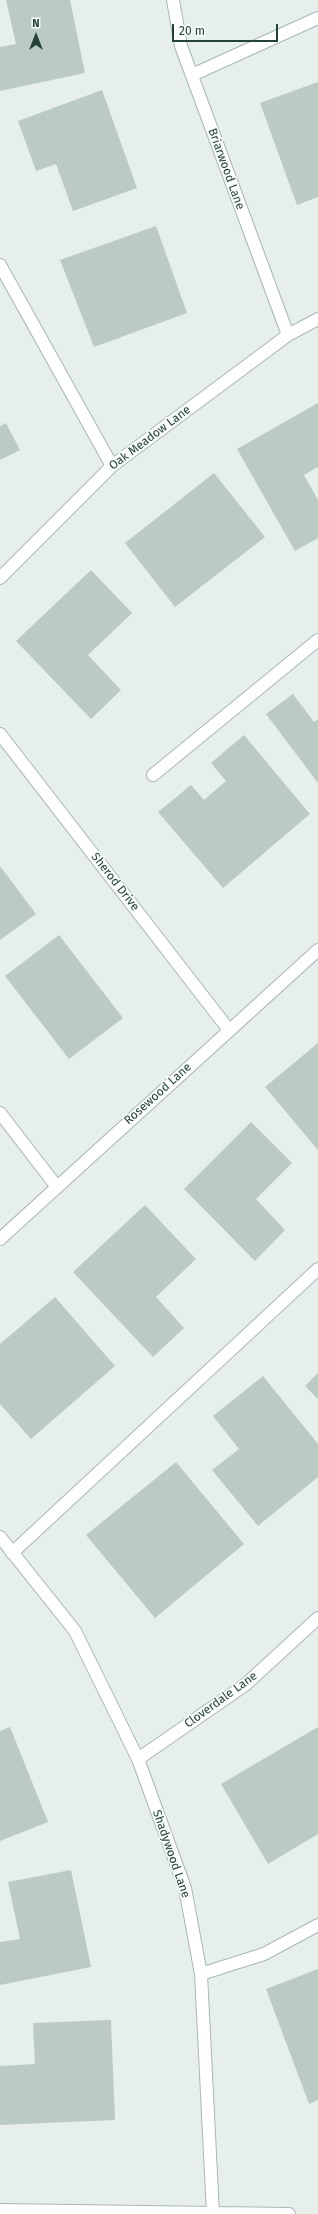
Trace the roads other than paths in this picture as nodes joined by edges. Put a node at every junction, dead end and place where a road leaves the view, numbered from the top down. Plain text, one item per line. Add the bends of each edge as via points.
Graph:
1 (172, 0) edge
2 (318, 18) edge
3 (192, 74) junction
4 (0, 265) edge
5 (318, 319) edge
6 (288, 335) junction
7 (112, 466) junction
8 (0, 578) edge
9 (318, 640) edge
10 (0, 734) edge
11 (153, 775) dead end
12 (318, 950) edge
13 (229, 1030) junction
14 (0, 1114) edge
15 (57, 1187) junction
16 (0, 1239) edge
17 (318, 1269) edge
18 (0, 1538) edge
19 (12, 1553) junction
20 (318, 1618) edge
21 (138, 1759) junction
22 (318, 1925) edge
23 (201, 1974) junction
24 (0, 2210) edge
25 (213, 2213) edge
26 (289, 2214) edge

1 - 3 street, Briarwood Lane via 181,46
2 - 3 street
3 - 6 street, Briarwood Lane
4 - 7 street
5 - 6 street, Oak Meadow Lane
6 - 7 street, Oak Meadow Lane
7 - 8 street, Oak Meadow Lane
9 - 11 street
10 - 13 street, Sherod Drive
12 - 13 street, Rosewood Lane
13 - 15 street, Rosewood Lane
14 - 15 street
15 - 16 street, Rosewood Lane
17 - 19 street
18 - 19 street, Shadywood Lane
19 - 21 street, Shadywood Lane via 75,1630
20 - 21 street, Cloverdale Lane via 245,1685
21 - 23 street, Shadywood Lane via 185,1888
22 - 23 street via 264,1954
23 - 25 street, Shadywood Lane
24 - 25 street
25 - 26 street

